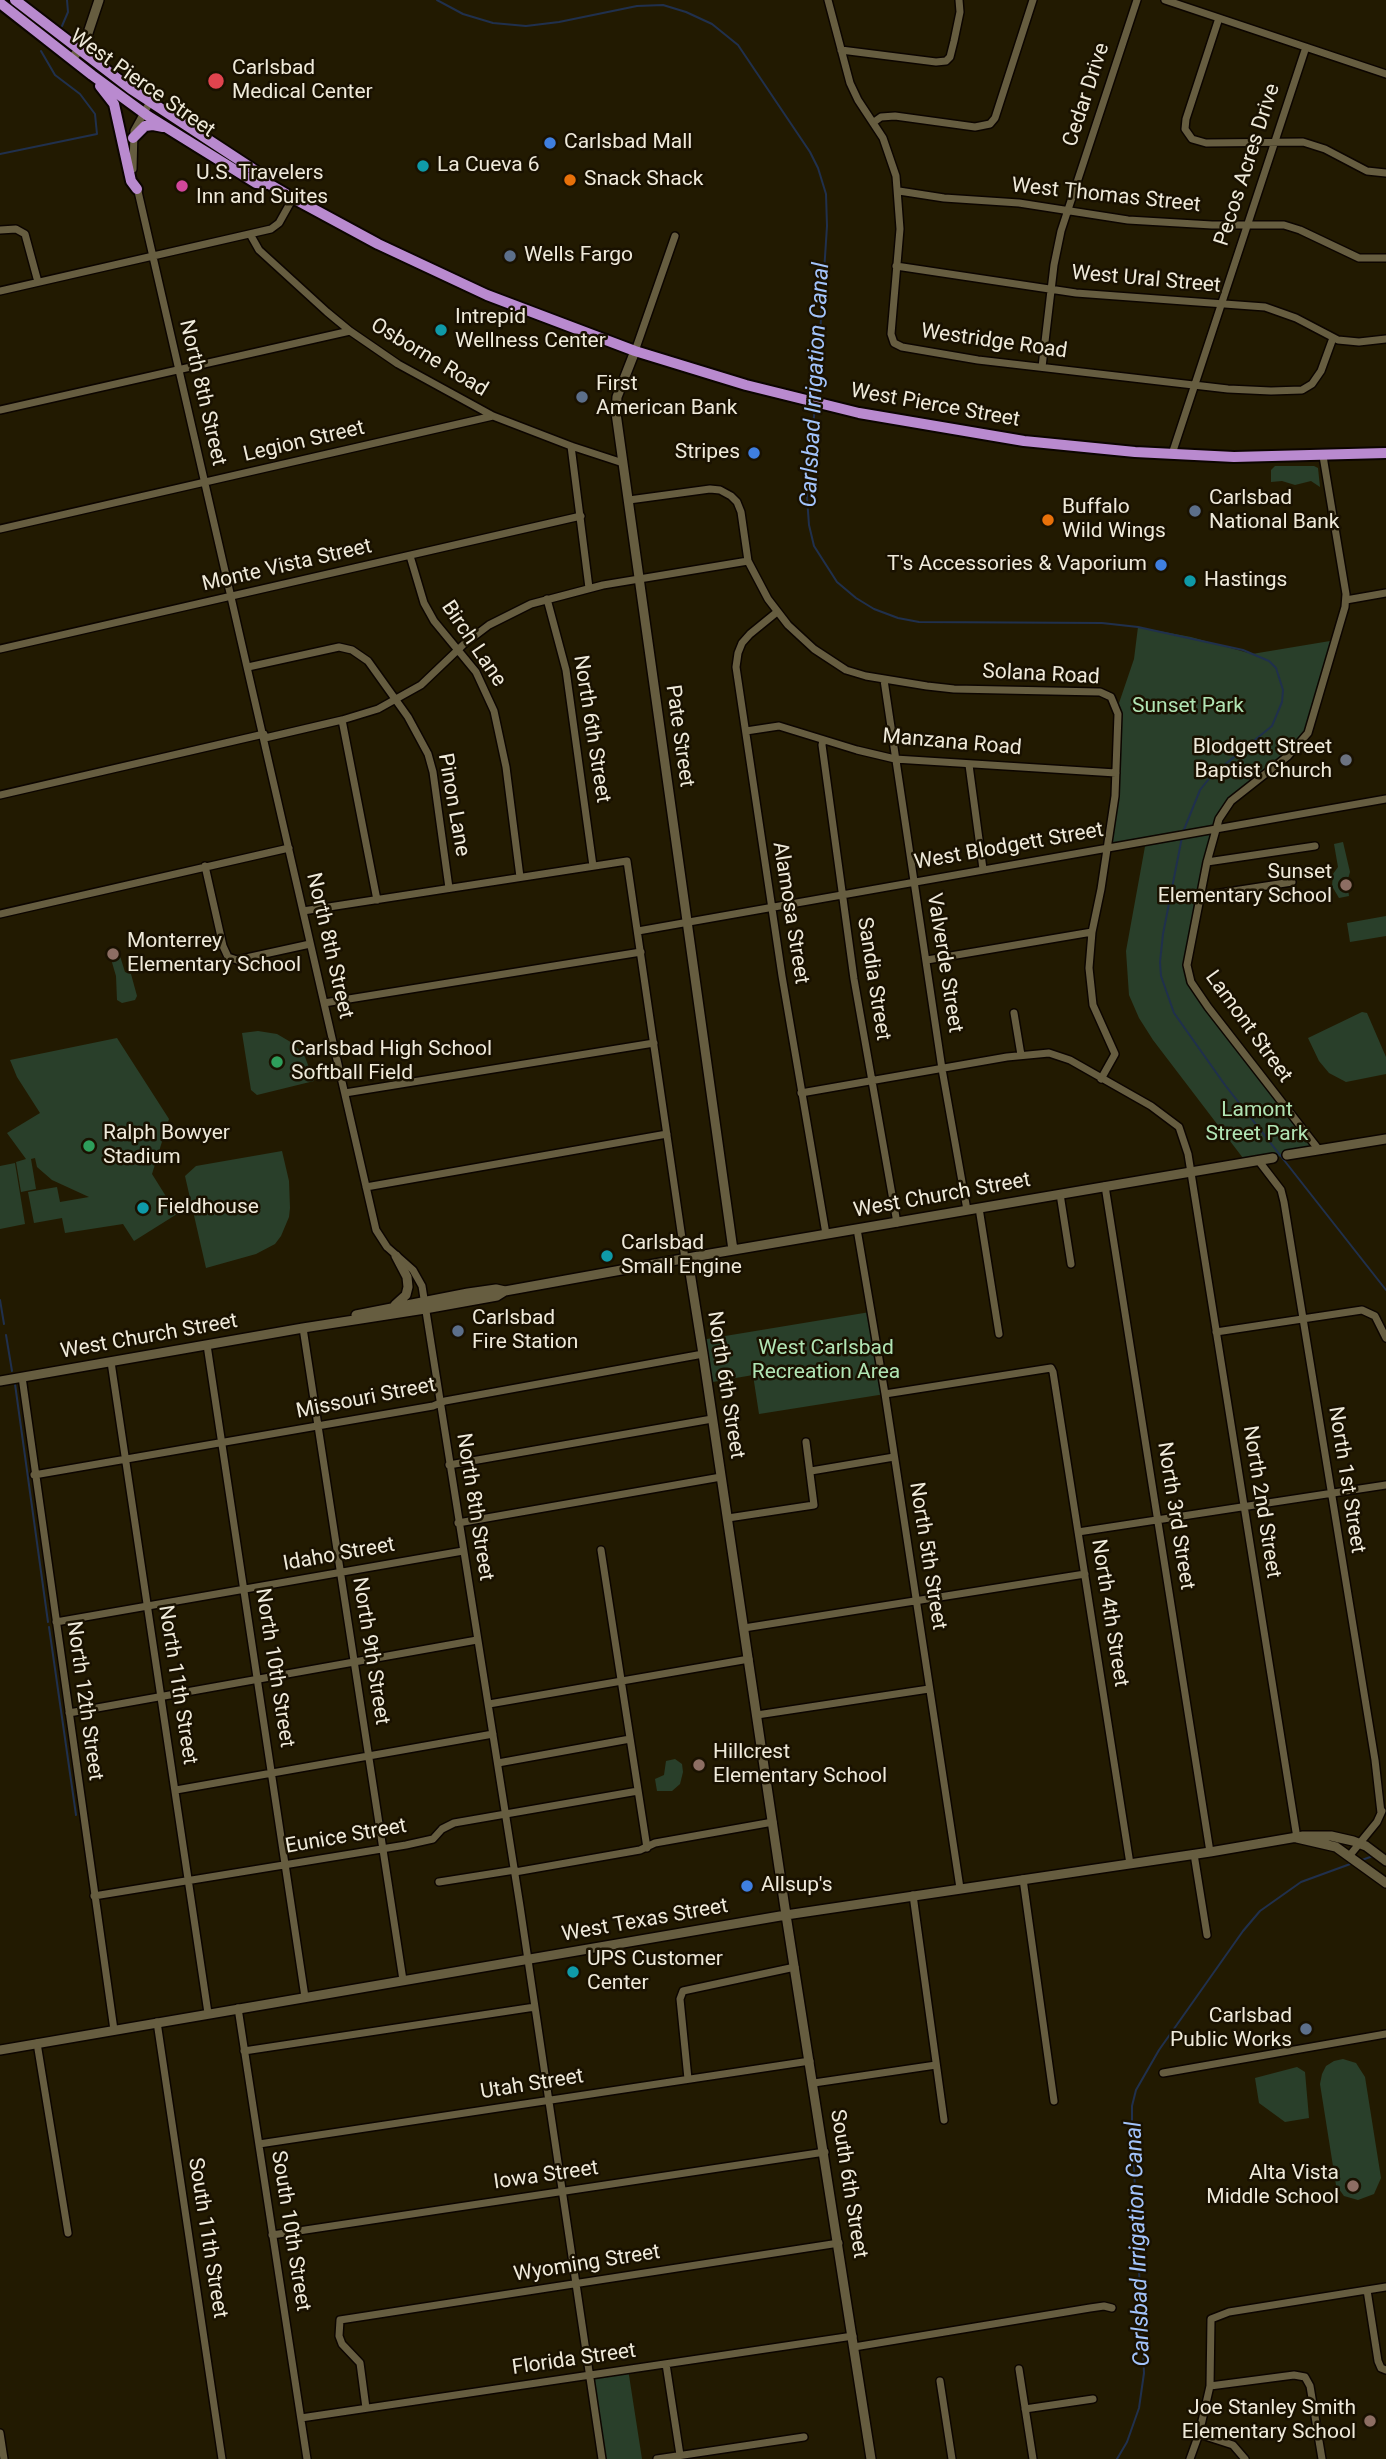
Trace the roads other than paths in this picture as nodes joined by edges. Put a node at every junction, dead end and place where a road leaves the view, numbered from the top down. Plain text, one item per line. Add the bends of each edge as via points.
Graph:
1 (15, 0) edge
2 (99, 0) edge
3 (828, 0) edge
4 (959, 0) edge
5 (1033, 0) edge
6 (1137, 0) edge
7 (1165, 0) edge
8 (0, 3) edge
9 (1219, 18) junction
10 (1306, 47) junction
11 (841, 50) junction
12 (75, 55) junction
13 (1386, 74) edge
14 (92, 75) junction
15 (153, 104) junction
16 (146, 114) junction
17 (874, 122) junction
18 (166, 127) junction
19 (133, 138) junction
20 (1275, 142) junction
21 (1386, 173) edge
22 (269, 184) junction
23 (137, 189) junction
24 (899, 191) junction
25 (293, 198) junction
26 (1066, 211) junction
27 (1248, 224) junction
28 (0, 230) edge
29 (250, 234) junction
30 (676, 236) dead end
31 (152, 256) junction
32 (1386, 258) edge
33 (896, 266) junction
34 (38, 282) junction
35 (1051, 288) junction
36 (0, 291) edge
37 (1221, 304) junction
38 (350, 331) junction
39 (1333, 338) junction
40 (1386, 339) edge
41 (635, 351) junction
42 (1041, 367) junction
43 (178, 369) junction
44 (1194, 385) junction
45 (0, 410) edge
46 (493, 416) junction
47 (571, 446) junction
48 (1386, 453) edge
49 (1172, 454) junction
50 (1323, 456) junction
51 (623, 463) junction
52 (204, 483) junction
53 (629, 500) junction
54 (581, 516) junction
55 (0, 529) edge
56 (410, 556) junction
57 (748, 561) junction
58 (639, 578) junction
59 (589, 588) junction
60 (1386, 593) edge
61 (231, 596) junction
62 (547, 599) junction
63 (1346, 600) junction
64 (777, 612) junction
65 (0, 649) edge
66 (458, 650) junction
67 (248, 667) junction
68 (884, 680) junction
69 (396, 700) junction
70 (342, 720) junction
71 (746, 731) junction
72 (264, 736) junction
73 (822, 740) junction
74 (895, 759) junction
75 (969, 765) junction
76 (1116, 774) junction
77 (0, 794) edge
78 (1386, 799) edge
79 (1216, 828) junction
80 (1315, 846) dead end
81 (289, 848) junction
82 (1106, 848) junction
83 (1207, 862) junction
84 (205, 866) junction
85 (593, 866) junction
86 (983, 869) junction
87 (520, 877) junction
88 (914, 882) junction
89 (1293, 882) dead end
90 (449, 888) junction
91 (842, 895) junction
92 (1200, 896) junction
93 (377, 900) junction
94 (771, 907) junction
95 (303, 911) junction
96 (0, 914) edge
97 (687, 922) junction
98 (638, 931) junction
99 (1092, 932) junction
100 (310, 944) junction
101 (641, 953) junction
102 (927, 960) junction
103 (324, 1003) junction
104 (1014, 1013) dead end
105 (654, 1043) junction
106 (1021, 1055) junction
107 (943, 1069) junction
108 (1101, 1079) junction
109 (871, 1081) junction
110 (345, 1093) junction
111 (801, 1093) junction
112 (667, 1134) junction
113 (1386, 1139) edge
114 (1319, 1150) junction
115 (1287, 1156) joint
116 (1273, 1158) joint
117 (1258, 1160) junction
118 (1191, 1171) junction
119 (1105, 1186) junction
120 (366, 1187) junction
121 (1060, 1194) junction
122 (979, 1208) junction
123 (967, 1210) junction
124 (897, 1223) junction
125 (857, 1229) junction
126 (826, 1234) junction
127 (733, 1250) junction
128 (396, 1256) junction
129 (685, 1259) junction
130 (1071, 1264) dead end
131 (425, 1305) junction
132 (392, 1307) junction
133 (1303, 1318) junction
134 (303, 1328) junction
135 (1216, 1332) junction
136 (999, 1334) dead end
137 (1386, 1338) edge
138 (207, 1345) junction
139 (703, 1354) junction
140 (111, 1362) junction
141 (22, 1377) junction
142 (0, 1381) edge
143 (885, 1394) junction
144 (439, 1403) junction
145 (712, 1419) junction
146 (319, 1426) junction
147 (806, 1442) dead end
148 (222, 1443) junction
149 (894, 1457) junction
150 (126, 1461) junction
151 (449, 1465) junction
152 (811, 1471) junction
153 (34, 1475) junction
154 (721, 1477) junction
155 (1386, 1485) edge
156 (1331, 1494) junction
157 (1244, 1508) junction
158 (727, 1518) junction
159 (1158, 1520) junction
160 (458, 1522) junction
161 (1078, 1532) junction
162 (601, 1550) dead end
163 (463, 1551) junction
164 (341, 1572) junction
165 (1086, 1574) junction
166 (244, 1589) junction
167 (916, 1601) junction
168 (148, 1606) junction
169 (56, 1622) junction
170 (744, 1628) junction
171 (477, 1640) junction
172 (749, 1659) junction
173 (354, 1661) junction
174 (257, 1679) junction
175 (621, 1681) junction
176 (929, 1689) junction
177 (160, 1696) junction
178 (489, 1704) junction
179 (69, 1713) junction
180 (757, 1715) junction
181 (493, 1734) junction
182 (630, 1739) junction
183 (368, 1757) junction
184 (498, 1763) junction
185 (272, 1773) junction
186 (176, 1790) junction
187 (638, 1791) junction
188 (1383, 1810) edge
189 (506, 1814) junction
190 (773, 1822) junction
191 (1297, 1839) junction
192 (1363, 1844) junction
193 (647, 1848) junction
194 (384, 1849) junction
195 (1210, 1852) junction
196 (1194, 1854) junction
197 (1349, 1855) junction
198 (1385, 1859) edge
199 (1130, 1864) junction
200 (285, 1865) junction
201 (515, 1871) junction
202 (1023, 1880) junction
203 (190, 1881) junction
204 (439, 1882) dead end
205 (1386, 1883) edge
206 (960, 1888) junction
207 (912, 1895) junction
208 (94, 1896) junction
209 (786, 1915) junction
210 (1207, 1935) dead end
211 (527, 1958) junction
212 (795, 1967) junction
213 (403, 1980) junction
214 (305, 1997) junction
215 (536, 2007) junction
216 (238, 2008) junction
217 (208, 2013) junction
218 (157, 2022) junction
219 (114, 2030) junction
220 (1386, 2034) edge
221 (37, 2043) junction
222 (0, 2050) edge
223 (244, 2051) junction
224 (810, 2061) junction
225 (936, 2065) junction
226 (1163, 2073) dead end
227 (688, 2079) junction
228 (814, 2083) junction
229 (549, 2100) junction
230 (1054, 2101) dead end
231 (944, 2120) dead end
232 (258, 2144) junction
233 (825, 2152) junction
234 (562, 2191) junction
235 (68, 2233) dead end
236 (272, 2235) junction
237 (839, 2244) junction
238 (577, 2283) junction
239 (1386, 2287) edge
240 (1367, 2290) junction
241 (1112, 2308) dead end
242 (853, 2336) junction
243 (855, 2347) junction
244 (666, 2364) junction
245 (1019, 2368) dead end
246 (1386, 2370) edge
247 (590, 2375) junction
248 (940, 2381) dead end
249 (1210, 2386) junction
250 (1093, 2399) dead end
251 (366, 2408) junction
252 (1025, 2409) junction
253 (300, 2418) junction
254 (0, 2433) edge
255 (1199, 2434) junction
256 (804, 2437) dead end
257 (680, 2455) junction
258 (4, 2459) edge
259 (222, 2459) edge
260 (307, 2459) edge
261 (602, 2459) edge
262 (657, 2459) edge
263 (871, 2459) edge
264 (952, 2459) edge
265 (1033, 2459) edge
266 (1190, 2459) edge
267 (1245, 2459) edge
268 (1322, 2459) edge

1 - 12 highway, West Pierce Street
2 - 12 street via 85,42
3 - 11 street, Westridge Road
4 - 11 street via 956,32 946,61
5 - 17 street via 990,124 975,127 895,116
6 - 26 street, Cedar Drive
7 - 9 street
8 - 12 highway, West Pierce Street
9 - 10 street
9 - 20 street via 1189,109 1186,132 1200,142
10 - 13 street
10 - 20 street, Pecos Acres Drive
11 - 17 street, Westridge Road via 854,92
12 - 14 highway, West Pierce Street
12 - 15 highway, West Pierce Street
14 - 16 highway, West Pierce Street
14 - 23 highway via 114,104 131,181
15 - 16 street, North 8th Street
15 - 22 highway, West Pierce Street
16 - 18 highway, West Pierce Street
16 - 19 street, North 8th Street
17 - 24 street, Westridge Road via 890,154
18 - 19 highway via 145,126
18 - 22 highway, West Pierce Street via 256,183
19 - 23 street, North 8th Street
20 - 21 street via 1313,144 1367,171
20 - 27 street, Pecos Acres Drive
22 - 25 highway, West Pierce Street
23 - 31 street, North 8th Street
24 - 26 street, West Thomas Street
24 - 33 street, Westridge Road
25 - 29 street via 276,226
25 - 41 highway, West Pierce Street via 377,244 487,295
26 - 27 street, West Thomas Street via 1192,224
26 - 35 street, Cedar Drive
27 - 32 street, West Thomas Street via 1290,226 1359,258
27 - 37 street, Pecos Acres Drive
28 - 34 street via 16,229 25,234
29 - 31 street
29 - 38 street, Osborne Road via 259,250
30 - 41 street, Pate Street
31 - 34 street
31 - 43 street, North 8th Street
33 - 35 street, West Ural Street
33 - 42 street, Westridge Road via 894,343 937,354
34 - 36 street
35 - 37 street, West Ural Street
35 - 42 street, Cedar Drive
37 - 39 street, West Ural Street via 1273,309
37 - 44 street, Pecos Acres Drive
38 - 43 street
38 - 46 street, Osborne Road
39 - 40 street, West Ural Street via 1344,342
39 - 44 street, Westridge Road via 1321,371 1306,388 1243,391
41 - 49 highway, West Pierce Street via 702,373 903,422 1024,441
41 - 51 street, Pate Street via 617,397
42 - 44 street, Westridge Road
43 - 45 street
43 - 52 street, North 8th Street
44 - 49 street, Pecos Acres Drive
46 - 47 street, Osborne Road
46 - 52 street, Legion Street
47 - 51 street, Osborne Road
47 - 54 street
48 - 50 highway, West Pierce Street
49 - 50 highway, West Pierce Street
50 - 63 street, Lamont Street
51 - 53 street, Pate Street
52 - 55 street, Legion Street
52 - 61 street, North 8th Street
53 - 57 street, Solana Road via 710,489 726,492 741,512
53 - 58 street, Pate Street
54 - 56 street, Monte Vista Street
54 - 59 street
56 - 61 street, Monte Vista Street
56 - 66 street, Birch Lane via 424,603
57 - 58 street
57 - 64 street, Solana Road
58 - 59 street
58 - 97 street, Pate Street
59 - 62 street
60 - 63 street
61 - 65 street, Monte Vista Street
61 - 67 street, North 8th Street
62 - 66 street via 497,619
62 - 85 street, North 6th Street via 566,670
63 - 79 street, Lamont Street via 1308,733 1288,757 1231,801
64 - 68 street, Solana Road via 832,662
64 - 71 street, Alamosa Street via 750,634 737,653
66 - 69 street via 429,679
66 - 87 street, Birch Lane via 476,672 494,710
67 - 69 street, Pinon Lane via 346,648 368,661
67 - 72 street, North 8th Street
68 - 74 street, Valverde Street
68 - 76 street, Solana Road via 954,689 1106,693 1117,709
69 - 70 street
69 - 90 street, Pinon Lane via 431,763
70 - 72 street
70 - 93 street
71 - 73 street, Manzana Road via 779,726
71 - 94 street, Alamosa Street
72 - 77 street
72 - 81 street, North 8th Street
73 - 74 street, Manzana Road
73 - 91 street, Sandia Street
74 - 75 street, Manzana Road
74 - 88 street, Valverde Street
75 - 76 street, Manzana Road
75 - 86 street
76 - 82 street, Solana Road
78 - 79 street, West Blodgett Street
79 - 82 street, West Blodgett Street
79 - 83 street, Lamont Street
80 - 83 street
81 - 84 street
81 - 95 street, North 8th Street
82 - 86 street, West Blodgett Street
82 - 99 street, Solana Road
83 - 92 street, Lamont Street
84 - 96 street
84 - 100 street via 228,957 237,960
85 - 87 street
85 - 98 street, North 6th Street via 627,861
86 - 88 street, West Blodgett Street
87 - 90 street
88 - 91 street, West Blodgett Street
88 - 102 street, Valverde Street
89 - 92 street
90 - 93 street
91 - 94 street, West Blodgett Street
91 - 109 street, Sandia Street
92 - 114 street, Lamont Street via 1187,965 1191,982
93 - 95 street
94 - 97 street, West Blodgett Street
94 - 111 street, Alamosa Street
95 - 100 street, North 8th Street
97 - 98 street, West Blodgett Street
97 - 127 street, Pate Street
98 - 101 street, North 6th Street
99 - 102 street
99 - 108 street, Solana Road via 1091,993 1115,1054
100 - 103 street, North 8th Street
101 - 103 street
101 - 105 street, North 6th Street
102 - 107 street, Valverde Street
103 - 110 street, North 8th Street
104 - 106 street
105 - 110 street
105 - 112 street, North 6th Street
106 - 107 street
106 - 108 street via 1057,1054
107 - 109 street
107 - 123 street, Valverde Street
108 - 118 street via 1173,1121 1182,1134
109 - 111 street
109 - 124 street, Sandia Street
110 - 120 street, North 8th Street
111 - 126 street, Alamosa Street
112 - 120 street
112 - 129 street, North 6th Street
113 - 114 street, West Church Street
114 - 115 street, West Church Street
115 - 116 street, West Church Street
116 - 117 street, West Church Street
117 - 118 street, West Church Street
117 - 133 street, North 1st Street via 1283,1194
118 - 119 street, West Church Street
118 - 135 street, North 2nd Street
119 - 121 street, West Church Street
119 - 159 street, North 3rd Street
120 - 128 street, North 8th Street via 379,1236
121 - 122 street, West Church Street
121 - 130 street
122 - 123 street, West Church Street
122 - 136 street
123 - 124 street, West Church Street
124 - 125 street, West Church Street
125 - 126 street, West Church Street
125 - 143 street, North 5th Street
126 - 127 street, West Church Street
127 - 129 street, West Church Street
128 - 131 street, North 8th Street via 418,1277
128 - 132 street via 408,1290
129 - 131 street, West Church Street
129 - 139 street, North 6th Street
131 - 132 street, West Church Street
131 - 134 street, West Church Street
131 - 144 street, North 8th Street
132 - 134 street, West Church Street via 313,1322
133 - 135 street
133 - 137 street via 1367,1310 1379,1321
133 - 156 street, North 1st Street
134 - 138 street, West Church Street
134 - 146 street, North 9th Street
135 - 157 street, North 2nd Street
138 - 140 street, West Church Street
138 - 148 street, North 10th Street
139 - 144 street, Missouri Street
139 - 145 street, North 6th Street
140 - 141 street, West Church Street
140 - 150 street, North 11th Street
141 - 142 street, West Church Street
141 - 153 street, North 12th Street
143 - 149 street, North 5th Street
143 - 161 street, North 4th Street via 1051,1368
144 - 146 street, Missouri Street
144 - 151 street, North 8th Street
145 - 151 street
145 - 154 street, North 6th Street
146 - 148 street, Missouri Street
146 - 164 street, North 9th Street
147 - 152 street
148 - 150 street, Missouri Street
148 - 166 street, North 10th Street
149 - 152 street
149 - 167 street, North 5th Street
150 - 153 street, Missouri Street
150 - 168 street, North 11th Street
151 - 160 street, North 8th Street
152 - 158 street via 813,1506
153 - 169 street, North 12th Street
154 - 158 street, North 6th Street
154 - 160 street
155 - 156 street
156 - 157 street
156 - 188 street, North 1st Street
157 - 159 street
157 - 191 street, North 2nd Street
158 - 170 street, North 6th Street
159 - 161 street
159 - 195 street, North 3rd Street
160 - 163 street, North 8th Street
161 - 165 street, North 4th Street
162 - 175 street
163 - 164 street, Idaho Street
163 - 171 street, North 8th Street
164 - 166 street, Idaho Street
164 - 173 street, North 9th Street
165 - 167 street
165 - 199 street, North 4th Street
166 - 168 street, Idaho Street
166 - 174 street, North 10th Street
167 - 170 street
167 - 176 street, North 5th Street
168 - 169 street, Idaho Street
168 - 177 street, North 11th Street
169 - 179 street, North 12th Street
170 - 172 street, North 6th Street
171 - 173 street
171 - 178 street, North 8th Street
172 - 175 street
172 - 180 street, North 6th Street
173 - 174 street
173 - 183 street, North 9th Street
174 - 177 street
174 - 185 street, North 10th Street
175 - 178 street
175 - 182 street
176 - 180 street
176 - 206 street, North 5th Street
177 - 179 street
177 - 186 street, North 11th Street
178 - 181 street, North 8th Street
179 - 208 street, North 12th Street
180 - 190 street, North 6th Street
181 - 183 street
181 - 184 street, North 8th Street
182 - 184 street
182 - 187 street
183 - 185 street
183 - 194 street, North 9th Street
184 - 189 street, North 8th Street
185 - 186 street
185 - 200 street, North 10th Street
186 - 203 street, North 11th Street
187 - 189 street, Eunice Street
187 - 193 street
188 - 192 street
189 - 194 street, Eunice Street via 450,1824 433,1839
189 - 201 street, North 8th Street
190 - 193 street
190 - 209 street, North 6th Street
191 - 192 street, West Texas Street via 1324,1835
191 - 195 street, West Texas Street
191 - 197 street, West Texas Street via 1332,1845
192 - 197 street
192 - 198 street, West Texas Street
193 - 201 street
194 - 200 street, Eunice Street
194 - 213 street, North 9th Street
195 - 196 street, West Texas Street
196 - 199 street, West Texas Street
196 - 210 street
197 - 205 street, West Texas Street
199 - 202 street, West Texas Street
200 - 203 street, Eunice Street
200 - 214 street, North 10th Street
201 - 204 street
201 - 211 street, North 8th Street
202 - 206 street, West Texas Street
202 - 230 street
203 - 208 street, Eunice Street
203 - 217 street, North 11th Street
206 - 207 street, West Texas Street
207 - 209 street, West Texas Street
207 - 225 street
208 - 219 street, North 12th Street
209 - 211 street, West Texas Street
209 - 212 street, South 6th Street
211 - 213 street, West Texas Street
211 - 215 street, North 8th Street
212 - 224 street, South 6th Street
212 - 227 street via 684,1990 680,1999
213 - 214 street, West Texas Street
214 - 216 street, West Texas Street
215 - 223 street
215 - 229 street, North 8th Street
216 - 217 street, West Texas Street
216 - 223 street, South 10th Street
217 - 218 street, West Texas Street
218 - 219 street, West Texas Street
218 - 259 street, South 11th Street
219 - 221 street, West Texas Street
220 - 226 street
221 - 222 street, West Texas Street
221 - 235 street
223 - 232 street, South 10th Street
224 - 227 street, Utah Street
224 - 228 street, South 6th Street
225 - 228 street
225 - 231 street
227 - 229 street, Utah Street
228 - 233 street, South 6th Street
229 - 232 street, Utah Street
229 - 234 street, North 8th Street
232 - 236 street, South 10th Street
233 - 234 street, Iowa Street
233 - 237 street, South 6th Street
234 - 236 street, Iowa Street
234 - 238 street, North 8th Street
236 - 253 street, South 10th Street
237 - 238 street, Wyoming Street
237 - 242 street, South 6th Street
238 - 247 street, North 8th Street
238 - 251 street, Wyoming Street via 341,2320 339,2336 359,2363
239 - 240 street
240 - 246 street via 1378,2361
240 - 249 street via 1229,2312 1211,2319
241 - 243 street
242 - 243 street, South 6th Street
242 - 244 street, Florida Street
243 - 263 street, South 6th Street
244 - 247 street, Florida Street
244 - 257 street
245 - 252 street
247 - 251 street, Florida Street
247 - 261 street, North 8th Street
248 - 264 street
249 - 255 street
249 - 268 street via 1294,2375 1307,2378
250 - 252 street
251 - 253 street, Florida Street
252 - 265 street
253 - 260 street, South 10th Street
254 - 258 street
255 - 266 street
255 - 267 street via 1233,2445
256 - 257 street
257 - 262 street

